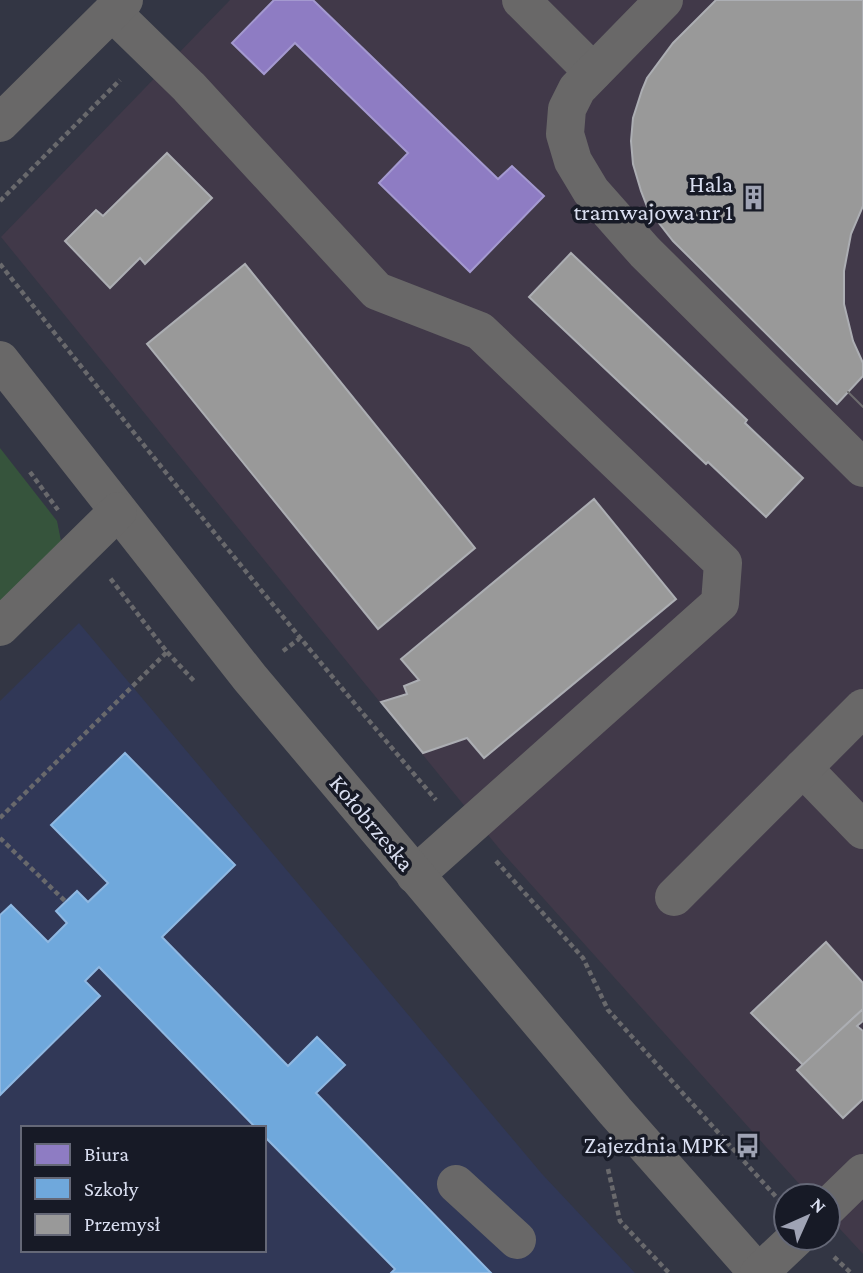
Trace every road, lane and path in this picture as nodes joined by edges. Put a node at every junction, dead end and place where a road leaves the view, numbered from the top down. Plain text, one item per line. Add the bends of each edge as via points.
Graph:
1 (521, 0) edge
2 (664, 0) edge
3 (118, 6) edge
4 (151, 50) junction
5 (593, 72) junction
6 (0, 123) edge
7 (0, 201) edge
8 (0, 264) edge
9 (0, 360) edge
10 (25, 466) dead end
11 (863, 468) edge
12 (118, 511) junction
13 (83, 544) junction
14 (0, 627) edge
15 (863, 708) edge
16 (803, 768) junction
17 (0, 818) edge
18 (863, 830) edge
19 (463, 832) junction
20 (0, 838) edge
21 (415, 875) junction
22 (674, 897) dead end
23 (66, 902) dead end
24 (863, 1173) edge
25 (456, 1184) dead end
26 (772, 1192) edge
27 (842, 1193) edge
28 (517, 1240) dead end
29 (781, 1252) edge
30 (758, 1273) edge

1 - 5 street
2 - 5 street
3 - 4 street
3 - 6 street
4 - 7 path
4 - 19 street via 377,291 480,331 723,563 720,603
5 - 11 street via 567,109 565,134 573,161 591,191 645,252
8 - 19 path via 212,533
9 - 12 street, Kołobrzeska
10 - 13 path
12 - 13 street
12 - 21 street, Kołobrzeska
13 - 14 street
13 - 17 path via 167,652
15 - 16 street
16 - 18 street
16 - 22 street
19 - 21 street
19 - 26 path via 496,861 583,958 608,1010
20 - 23 path
21 - 30 street, Kołobrzeska
24 - 27 street
25 - 28 street
29 - 30 street

